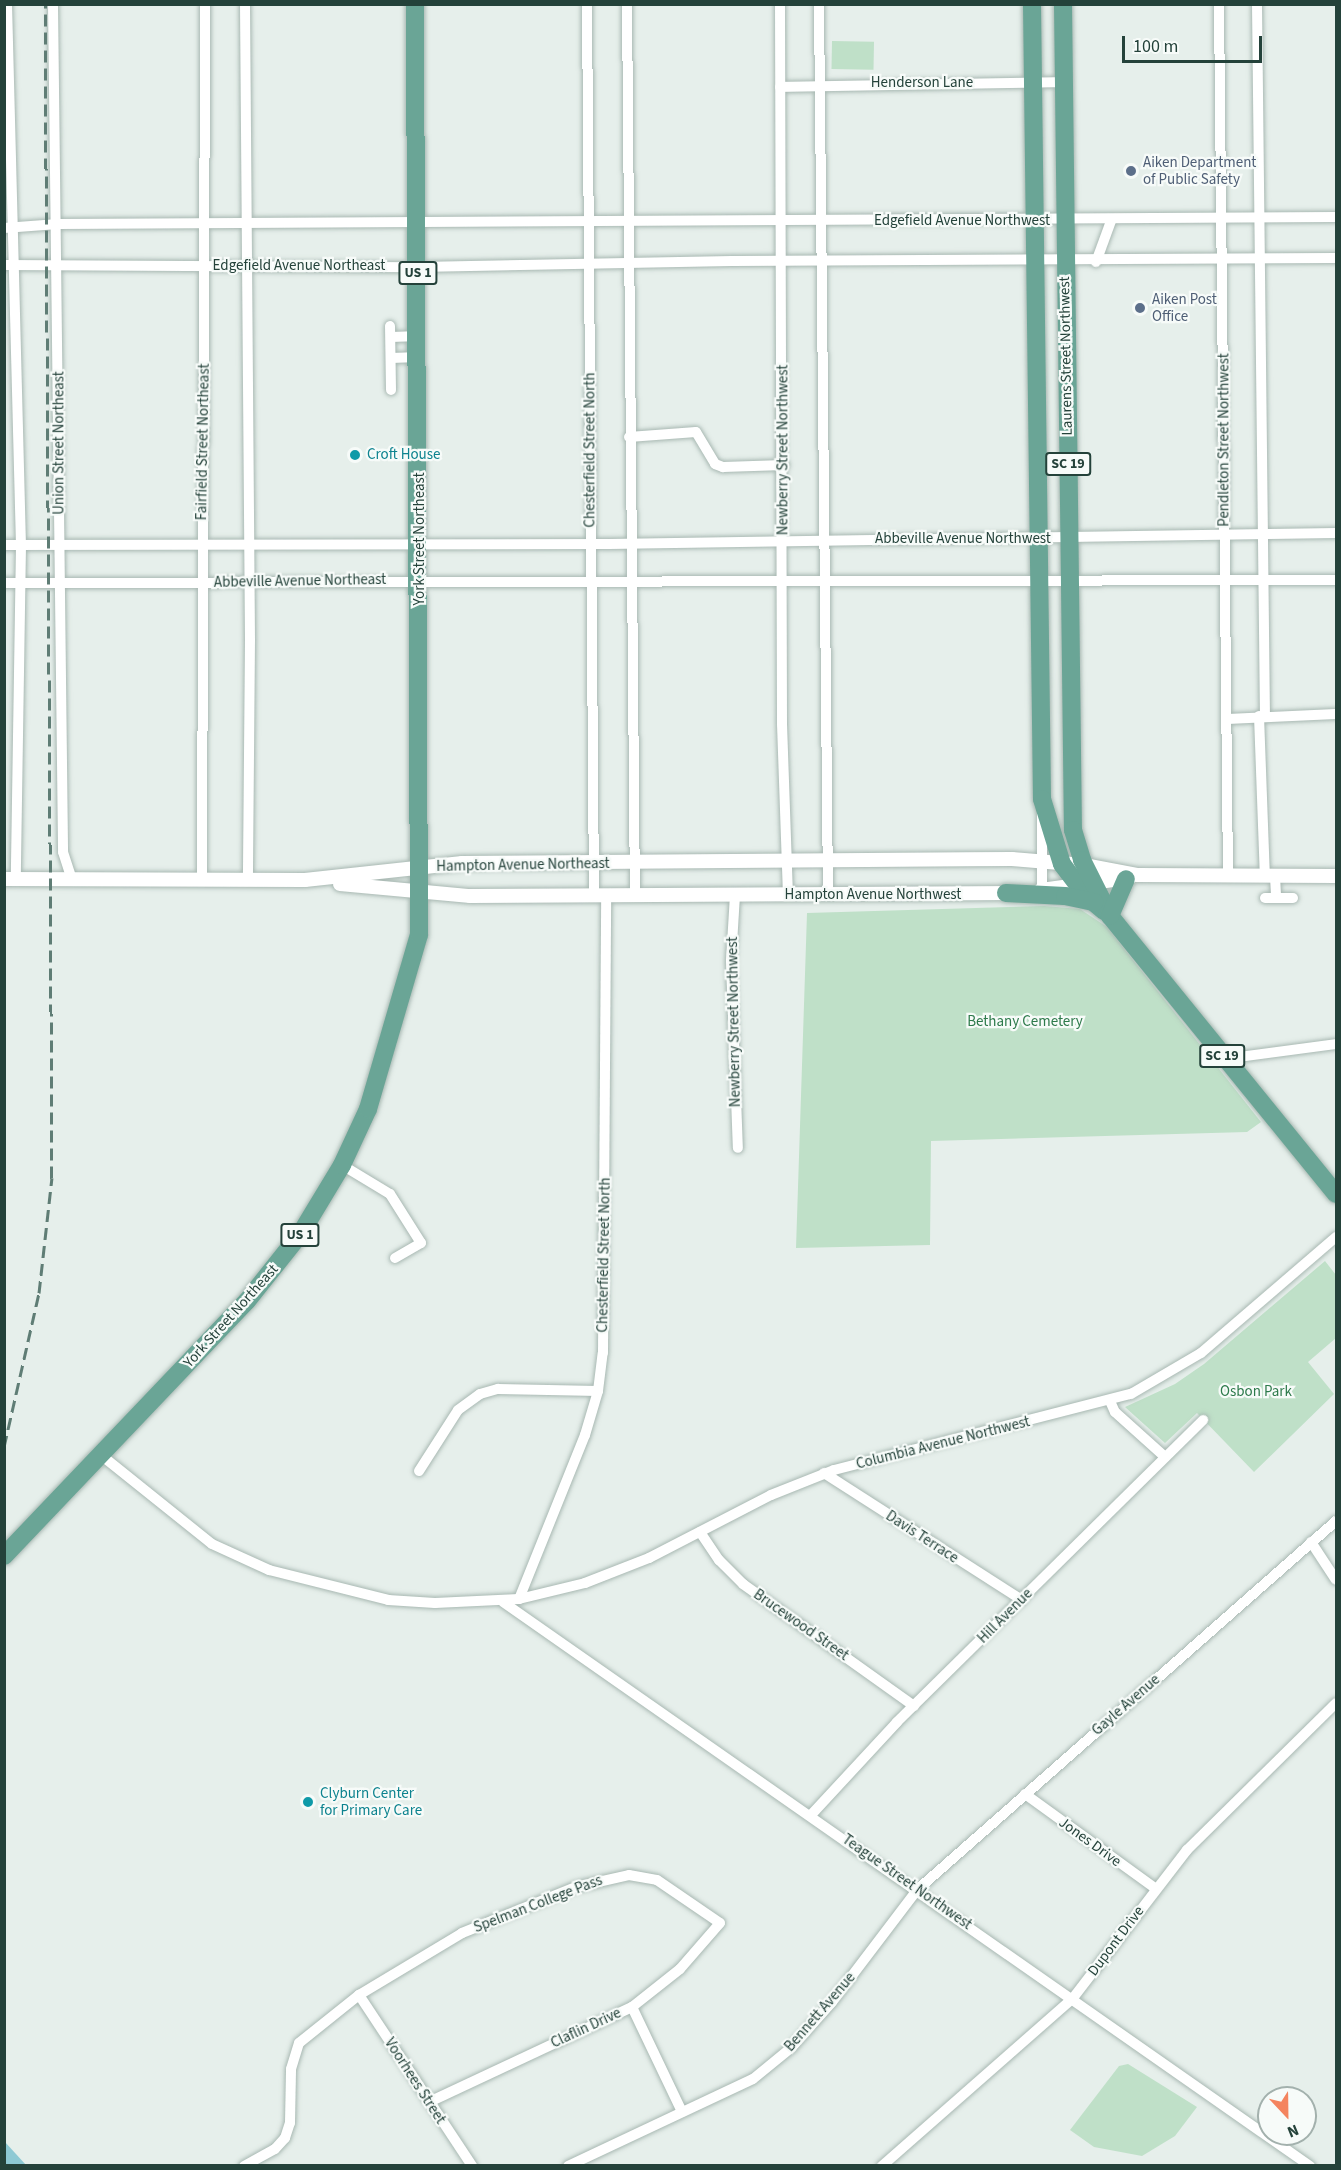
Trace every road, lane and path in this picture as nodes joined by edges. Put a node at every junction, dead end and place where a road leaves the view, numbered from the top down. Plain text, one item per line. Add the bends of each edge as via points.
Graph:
1 (7, 4) edge
2 (53, 4) edge
3 (205, 4) edge
4 (245, 4) edge
5 (415, 4) edge
6 (587, 4) edge
7 (627, 4) edge
8 (780, 4) edge
9 (819, 4) edge
10 (1032, 4) edge
11 (1063, 4) edge
12 (1219, 4) edge
13 (1257, 4) edge
14 (1064, 82) junction
15 (1034, 83) junction
16 (821, 84) junction
17 (780, 87) junction
18 (1336, 217) edge
19 (1259, 218) junction
20 (1220, 219) junction
21 (1065, 220) junction
22 (821, 221) junction
23 (1035, 221) junction
24 (1111, 221) junction
25 (780, 222) junction
26 (418, 223) junction
27 (628, 223) junction
28 (57, 224) junction
29 (205, 224) junction
30 (245, 224) junction
31 (588, 224) junction
32 (9, 227) edge
33 (1336, 258) edge
34 (1260, 260) junction
35 (820, 261) junction
36 (1222, 261) junction
37 (782, 262) junction
38 (1034, 262) junction
39 (1065, 262) junction
40 (1096, 262) junction
41 (58, 264) junction
42 (629, 264) junction
43 (9, 265) edge
44 (589, 265) junction
45 (205, 266) junction
46 (245, 266) junction
47 (418, 267) junction
48 (390, 326) dead end
49 (419, 336) junction
50 (391, 337) junction
51 (420, 357) junction
52 (391, 358) junction
53 (391, 390) dead end
54 (629, 437) junction
55 (784, 465) junction
56 (1336, 533) edge
57 (1261, 535) junction
58 (1224, 536) junction
59 (1038, 537) junction
60 (1069, 539) junction
61 (783, 540) junction
62 (824, 540) junction
63 (420, 542) junction
64 (589, 543) junction
65 (630, 543) junction
66 (248, 544) junction
67 (4, 545) edge
68 (21, 545) junction
69 (200, 545) junction
70 (60, 546) junction
71 (420, 579) junction
72 (1039, 579) junction
73 (781, 580) junction
74 (824, 580) junction
75 (1069, 580) junction
76 (1263, 580) junction
77 (1336, 580) edge
78 (589, 581) junction
79 (1225, 581) junction
80 (249, 582) junction
81 (631, 582) junction
82 (4, 583) edge
83 (20, 583) junction
84 (61, 583) junction
85 (201, 583) junction
86 (1336, 714) edge
87 (1262, 716) junction
88 (1227, 719) junction
89 (1042, 798) junction
90 (1075, 837) junction
91 (1052, 838) junction
92 (826, 861) junction
93 (1041, 861) junction
94 (788, 862) junction
95 (593, 863) junction
96 (634, 863) junction
97 (1062, 864) junction
98 (420, 868) junction
99 (1228, 876) junction
100 (1270, 876) junction
101 (1336, 876) edge
102 (1084, 877) junction
103 (1132, 877) junction
104 (10, 879) edge
105 (72, 880) junction
106 (202, 880) junction
107 (248, 880) junction
108 (305, 880) junction
109 (1042, 890) junction
110 (419, 893) junction
111 (1006, 893) junction
112 (828, 894) junction
113 (735, 895) junction
114 (788, 895) junction
115 (600, 896) junction
116 (635, 896) junction
117 (1293, 898) dead end
118 (1094, 903) junction
119 (1110, 916) junction
120 (1336, 1044) edge
121 (1224, 1059) junction
122 (738, 1148) dead end
123 (342, 1166) junction
124 (1336, 1194) edge
125 (1336, 1238) edge
126 (395, 1258) dead end
127 (598, 1391) junction
128 (1110, 1401) junction
129 (1203, 1420) dead end
130 (101, 1455) junction
131 (1165, 1457) junction
132 (419, 1471) dead end
133 (824, 1473) junction
134 (1336, 1521) edge
135 (700, 1532) junction
136 (1311, 1542) junction
137 (4, 1557) edge
138 (1336, 1580) edge
139 (519, 1599) junction
140 (1022, 1600) junction
141 (503, 1602) junction
142 (914, 1707) junction
143 (1334, 1711) edge
144 (1025, 1794) junction
145 (811, 1815) junction
146 (1156, 1889) junction
147 (917, 1890) junction
148 (720, 1923) joint
149 (359, 1995) junction
150 (1073, 1998) junction
151 (632, 2007) junction
152 (429, 2102) junction
153 (682, 2112) junction
154 (244, 2166) edge
155 (472, 2166) edge
156 (568, 2166) edge
157 (882, 2166) edge
158 (1310, 2166) edge

1 - 32 street
2 - 28 street, Union Street Northeast
3 - 29 street, Fairfield Street Northeast
4 - 30 street
5 - 26 main road, York Street Northeast / US 1
6 - 31 street, Chesterfield Street North
7 - 27 street
8 - 17 street, Newberry Street Northwest
9 - 16 street
10 - 15 main road, Laurens Street Northwest / SC 19
11 - 14 main road, Laurens Street Northwest / SC 19
12 - 20 street, Pendleton Street Northwest
13 - 19 street
14 - 15 street, Henderson Lane
14 - 21 main road, Laurens Street Northwest / SC 19
15 - 16 street, Henderson Lane
15 - 23 main road, Laurens Street Northwest / SC 19
16 - 17 street, Henderson Lane
16 - 22 street
17 - 25 street, Newberry Street Northwest
18 - 19 street, Edgefield Avenue Northwest
19 - 20 street, Edgefield Avenue Northwest
19 - 34 street
20 - 24 street, Edgefield Avenue Northwest
20 - 36 street, Pendleton Street Northwest
21 - 23 street, Edgefield Avenue Northwest
21 - 24 street, Edgefield Avenue Northwest
21 - 39 main road, Laurens Street Northwest / SC 19
22 - 23 street, Edgefield Avenue Northwest
22 - 25 street, Edgefield Avenue Northwest
22 - 35 street
23 - 38 main road, Laurens Street Northwest / SC 19
24 - 40 street
25 - 27 street, Edgefield Avenue Northwest
25 - 37 street, Newberry Street Northwest
26 - 30 street
26 - 31 street
26 - 47 main road, York Street Northeast / US 1
27 - 31 street, Edgefield Avenue Northwest
27 - 42 street
28 - 29 street
28 - 32 street
28 - 41 street, Union Street Northeast
29 - 30 street
29 - 45 street, Fairfield Street Northeast
30 - 46 street
31 - 44 street, Chesterfield Street North
32 - 43 street
33 - 34 street
34 - 36 street
34 - 57 street
35 - 37 street
35 - 38 street
35 - 62 street
36 - 40 street
36 - 58 street, Pendleton Street Northwest
37 - 42 street
37 - 55 street, Newberry Street Northwest
38 - 39 street
38 - 59 main road, Laurens Street Northwest / SC 19
39 - 40 street
39 - 60 main road, Laurens Street Northwest / SC 19
41 - 43 street, Edgefield Avenue Northeast
41 - 45 street, Edgefield Avenue Northeast
41 - 70 street, Union Street Northeast
42 - 44 street, Edgefield Avenue Northeast
42 - 54 street
43 - 68 street
44 - 47 street, Edgefield Avenue Northeast
44 - 64 street, Chesterfield Street North
45 - 46 street, Edgefield Avenue Northeast
45 - 69 street, Fairfield Street Northeast
46 - 47 street, Edgefield Avenue Northeast
46 - 66 street
47 - 49 main road, York Street Northeast / US 1
48 - 50 street
49 - 50 street
49 - 51 main road, York Street Northeast / US 1
50 - 52 street
51 - 52 street
51 - 63 main road, York Street Northeast / US 1
52 - 53 street
54 - 55 street via 696,432 716,464 723,467
54 - 65 street
55 - 61 street, Newberry Street Northwest
56 - 57 street, Abbeville Avenue Northwest
57 - 58 street, Abbeville Avenue Northwest
57 - 76 street
58 - 60 street, Abbeville Avenue Northwest
58 - 79 street, Pendleton Street Northwest
59 - 60 street, Abbeville Avenue Northwest
59 - 62 street, Abbeville Avenue Northwest
59 - 72 main road, Laurens Street Northwest / SC 19
60 - 75 main road, Laurens Street Northwest / SC 19
61 - 62 street, Abbeville Avenue Northwest
61 - 65 street, Abbeville Avenue Northwest
61 - 73 street, Newberry Street Northwest
62 - 74 street
63 - 64 street
63 - 66 street
63 - 71 main road, York Street Northeast / US 1
64 - 65 street, Abbeville Avenue Northwest
64 - 78 street, Chesterfield Street North
65 - 81 street
66 - 69 street
66 - 80 street
67 - 68 street
68 - 70 street
68 - 83 street
69 - 70 street
69 - 85 street, Fairfield Street Northeast
70 - 84 street, Union Street Northeast
71 - 78 street, Abbeville Avenue Northeast
71 - 80 street, Abbeville Avenue Northeast
71 - 98 main road, York Street Northeast / US 1
72 - 74 street
72 - 75 street
72 - 89 main road, Laurens Street Northwest / SC 19
73 - 74 street
73 - 81 street
73 - 94 street, Newberry Street Northwest
74 - 92 street
75 - 79 street
75 - 90 main road, Laurens Street Northwest / SC 19
76 - 77 street
76 - 79 street
76 - 87 street
78 - 81 street, Abbeville Avenue Northeast
78 - 95 street, Chesterfield Street North
79 - 88 street, Pendleton Street Northwest
80 - 85 street, Abbeville Avenue Northeast
80 - 107 street
81 - 96 street
82 - 83 street, Abbeville Avenue Northeast
83 - 84 street, Abbeville Avenue Northeast
83 - 104 street
84 - 85 street, Abbeville Avenue Northeast
84 - 105 street, Union Street Northeast via 63,852
85 - 106 street, Fairfield Street Northeast
86 - 87 street
87 - 88 street
87 - 100 street
88 - 99 street, Pendleton Street Northwest
89 - 91 main road, Laurens Street Northwest / SC 19
89 - 93 street, Laurens Street Northwest
90 - 91 main road via 1062,842
90 - 102 main road, Laurens Street Northwest / SC 19
91 - 97 main road, Laurens Street Northwest / SC 19
92 - 93 street
92 - 94 street
92 - 112 street
93 - 97 street
93 - 109 street, Laurens Street Northwest
94 - 96 street
94 - 114 street, Newberry Street Northwest
95 - 96 street, Hampton Avenue Northeast
95 - 98 street, Hampton Avenue Northeast via 462,863
95 - 115 street, Chesterfield Street North
96 - 116 street
97 - 102 main road, Laurens Street Northwest / SC 19
98 - 108 street, Hampton Avenue Northeast
98 - 110 main road, York Street Northeast / US 1
99 - 100 street, Hampton Avenue Northwest
99 - 103 street, Hampton Avenue Northwest
100 - 101 street, Hampton Avenue Northwest
100 - 117 street via 1271,898
102 - 103 street, Hampton Avenue Northwest
102 - 109 street, Hampton Avenue Northwest
102 - 118 main road, Laurens Street Northwest / SC 19
102 - 119 main road, Laurens Street Northwest / SC 19
103 - 119 main road
104 - 105 street, Hampton Avenue Northeast
105 - 106 street, Hampton Avenue Northeast
106 - 107 street, Hampton Avenue Northeast
107 - 108 street, Hampton Avenue Northeast
108 - 110 street, Hampton Avenue Northeast
109 - 111 street, Hampton Avenue Northwest
110 - 115 street, Hampton Avenue Northeast
110 - 123 main road, York Street Northeast / US 1 via 410,911 410,963 377,1082
111 - 112 street, Hampton Avenue Northwest
111 - 118 main road via 1065,896
112 - 114 street, Hampton Avenue Northwest
113 - 114 street, Hampton Avenue Northwest
113 - 116 street, Hampton Avenue Northwest
113 - 122 street, Newberry Street Northwest via 731,961
115 - 116 street, Hampton Avenue Northwest
115 - 127 street, Chesterfield Street North via 603,1353
118 - 119 main road, Laurens Street Northwest / SC 19
119 - 121 main road, Laurens Street Northwest / SC 19
120 - 121 street
121 - 124 main road, Laurens Street Northwest / SC 19
123 - 126 street via 390,1194 421,1243
123 - 130 main road, York Street Northeast / US 1 via 301,1233 266,1279
125 - 128 street, Columbia Avenue Northwest via 1201,1353 1149,1385
127 - 132 street via 498,1389 480,1394 458,1410
127 - 139 street, Chesterfield Street North via 585,1435
128 - 131 street via 1115,1412
128 - 133 street, Columbia Avenue Northwest
129 - 131 street, Hill Avenue
130 - 137 main road, York Street Northeast / US 1
130 - 141 street, Columbia Avenue Northwest via 212,1544 269,1570 388,1600
131 - 140 street, Hill Avenue
133 - 135 street, Columbia Avenue Northwest
133 - 140 street, Davis Terrace
134 - 136 street, Gayle Avenue
135 - 139 street, Columbia Avenue Northwest via 617,1571
135 - 142 street, Brucewood Street via 719,1560 743,1584
136 - 138 street
136 - 144 street, Gayle Avenue
139 - 141 street, Columbia Avenue Northwest
140 - 142 street, Hill Avenue
141 - 145 street, Teague Street Northwest
142 - 145 street, Hill Avenue
143 - 146 street, Dupont Drive via 1203,1833
144 - 146 street, Jones Drive
144 - 147 street, Gayle Avenue
145 - 147 street, Teague Street Northwest
146 - 150 street, Dupont Drive
147 - 150 street, Teague Street Northwest
147 - 153 street, Bennett Avenue via 832,2002 792,2047 753,2079
148 - 149 street, Spelman College Pass via 657,1880 613,1876 462,1933
148 - 151 street, Claflin Drive via 680,1970
149 - 152 street, Voorhees Street
149 - 154 street, Spelman College Pass via 299,2043 291,2069 290,2123 285,2138 275,2149
150 - 157 street, Dupont Drive
150 - 158 street, Teague Street Northwest
151 - 152 street, Claflin Drive
151 - 153 street
152 - 155 street, Voorhees Street
153 - 156 street, Bennett Avenue

